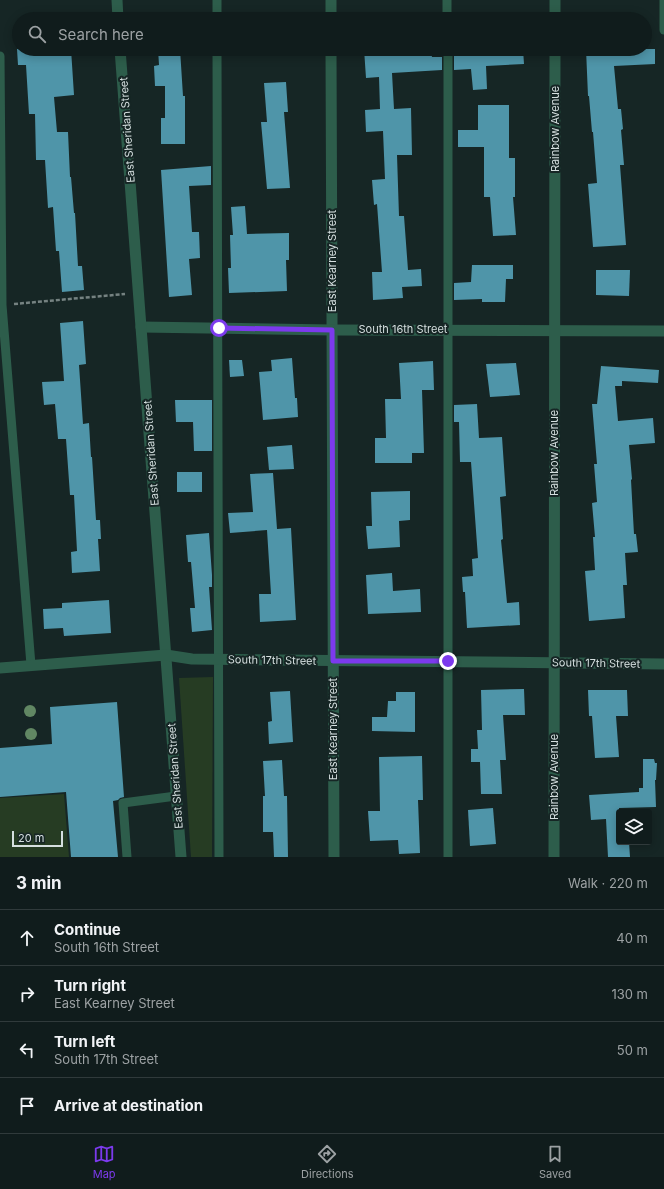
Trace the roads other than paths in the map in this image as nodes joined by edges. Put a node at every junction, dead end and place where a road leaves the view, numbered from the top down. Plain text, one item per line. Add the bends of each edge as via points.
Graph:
1 (117, 0) edge
2 (217, 0) edge
3 (331, 0) edge
4 (448, 0) edge
5 (555, 0) edge
6 (664, 0) edge
7 (118, 12) edge
8 (217, 12) edge
9 (331, 12) edge
10 (448, 12) edge
11 (555, 12) edge
12 (664, 30) edge
13 (0, 56) edge
14 (121, 56) edge
15 (217, 56) edge
16 (331, 56) edge
17 (448, 56) edge
18 (555, 56) edge
19 (141, 327) junction
20 (219, 328) junction
21 (448, 329) junction
22 (332, 330) junction
23 (555, 330) junction
24 (664, 331) edge
25 (166, 655) junction
26 (218, 659) junction
27 (333, 661) junction
28 (448, 661) junction
29 (554, 662) junction
30 (664, 664) edge
31 (31, 665) junction
32 (0, 668) edge
33 (176, 796) junction
34 (127, 857) edge
35 (181, 857) edge
36 (219, 857) edge
37 (334, 857) edge
38 (448, 857) edge
39 (554, 857) edge

1 - 7 street
2 - 8 lane
3 - 9 street
4 - 10 lane
5 - 11 street
6 - 12 lane
13 - 31 lane via 2,305
14 - 19 street, East Sheridan Street
15 - 20 lane
16 - 22 street, East Kearney Street
17 - 21 lane
18 - 23 street, Rainbow Avenue
19 - 20 street, South 16th Street
19 - 25 street, East Sheridan Street
20 - 22 street, South 16th Street
20 - 26 lane
21 - 22 street, South 16th Street
21 - 23 street, South 16th Street
21 - 28 lane
22 - 27 street, East Kearney Street
23 - 24 street, South 16th Street
23 - 29 street, Rainbow Avenue
25 - 26 street, South 17th Street
25 - 31 street, South 17th Street
25 - 33 street, East Sheridan Street
26 - 27 street, South 17th Street
26 - 36 lane
27 - 28 street, South 17th Street
27 - 37 street, East Kearney Street
28 - 29 street, South 17th Street
28 - 38 lane
29 - 30 street, South 17th Street
29 - 39 street, Rainbow Avenue
31 - 32 street, South 17th Street
33 - 34 lane via 123,803
33 - 35 street, East Sheridan Street

